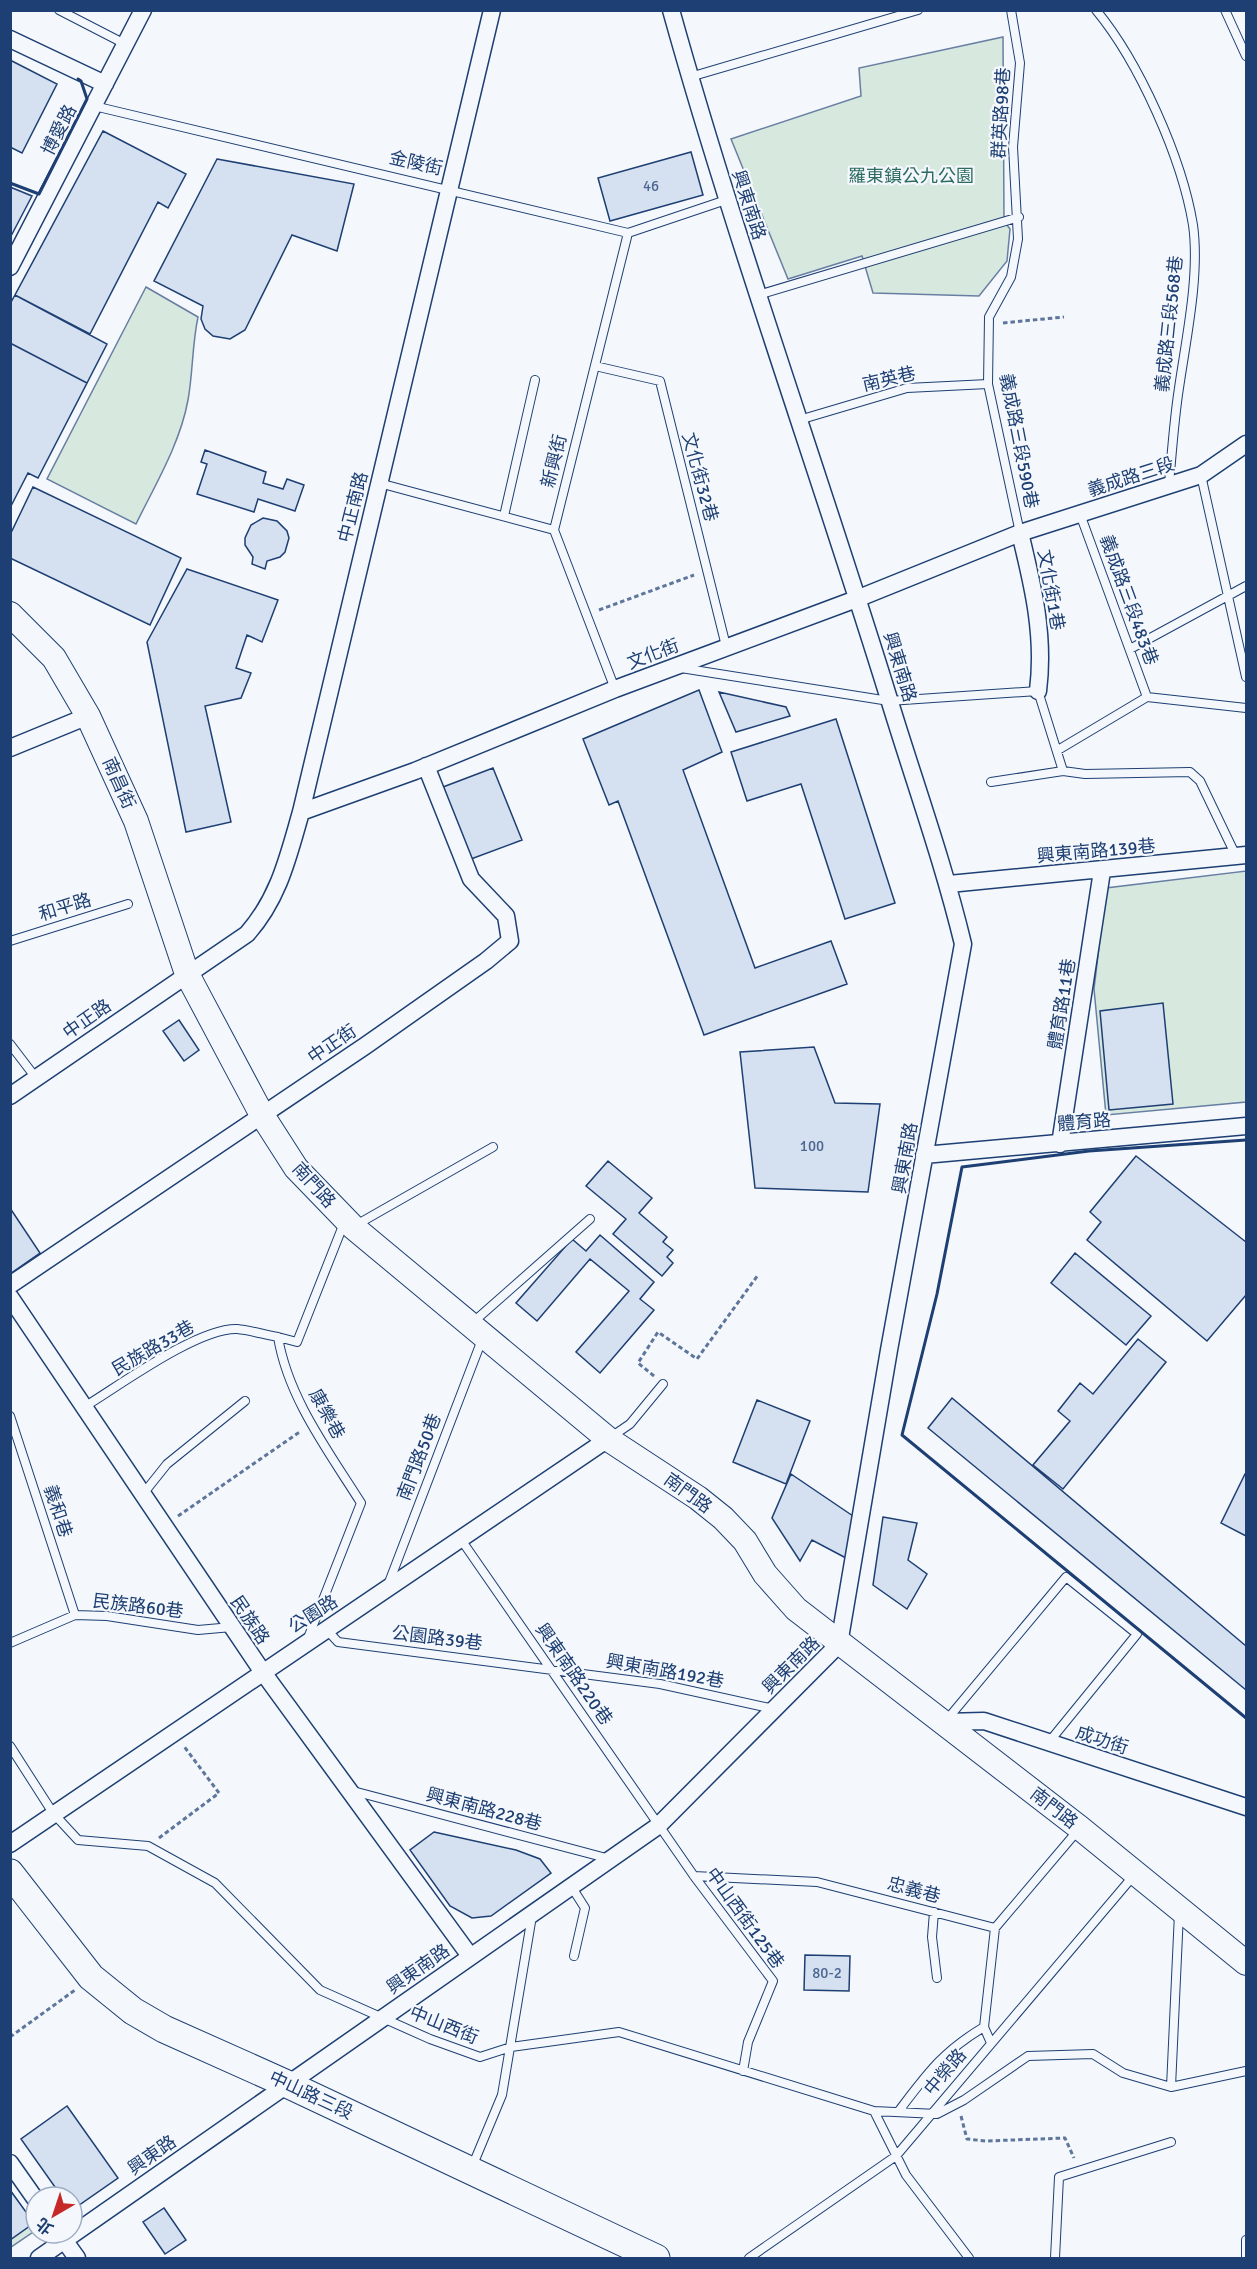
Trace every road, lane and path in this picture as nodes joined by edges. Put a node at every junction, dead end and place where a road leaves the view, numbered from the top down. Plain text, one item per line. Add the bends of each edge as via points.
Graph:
1 (59, 10) edge
2 (143, 10) edge
3 (492, 10) edge
4 (671, 10) edge
5 (918, 10) edge
6 (1011, 10) edge
7 (1096, 10) edge
8 (1225, 10) edge
9 (10, 39) edge
10 (125, 44) junction
11 (1246, 56) edge
12 (689, 77) junction
13 (105, 84) junction
14 (94, 106) junction
15 (450, 192) junction
16 (726, 200) junction
17 (1019, 217) junction
18 (628, 233) junction
19 (10, 267) edge
20 (758, 296) junction
21 (1064, 317) dead end
22 (990, 325) junction
23 (595, 366) junction
24 (535, 380) dead end
25 (988, 384) junction
26 (799, 420) junction
27 (1246, 444) edge
28 (1201, 475) junction
29 (379, 483) junction
30 (1169, 484) junction
31 (1080, 514) junction
32 (504, 516) junction
33 (554, 530) junction
34 (1020, 533) junction
35 (707, 570) junction
36 (1246, 586) edge
37 (1227, 597) junction
38 (859, 598) junction
39 (587, 614) junction
40 (10, 615) edge
41 (726, 646) junction
42 (1130, 649) junction
43 (675, 667) junction
44 (1246, 676) edge
45 (615, 689) junction
46 (1038, 691) junction
47 (1147, 697) junction
48 (889, 701) junction
49 (1246, 708) edge
50 (88, 716) junction
51 (10, 748) edge
52 (1058, 750) junction
53 (426, 766) junction
54 (1063, 771) junction
55 (991, 782) dead end
56 (301, 812) junction
57 (1241, 856) edge
58 (1102, 871) junction
59 (949, 884) junction
60 (128, 904) dead end
61 (10, 941) edge
62 (187, 974) junction
63 (10, 1044) edge
64 (36, 1078) junction
65 (10, 1096) edge
66 (262, 1115) junction
67 (1246, 1126) edge
68 (1060, 1144) junction
69 (493, 1147) dead end
70 (924, 1155) junction
71 (590, 1219) dead end
72 (349, 1223) junction
73 (758, 1275) dead end
74 (10, 1285) edge
75 (10, 1297) edge
76 (477, 1330) junction
77 (278, 1337) junction
78 (663, 1384) joint
79 (245, 1401) dead end
80 (84, 1407) junction
81 (10, 1416) edge
82 (312, 1424) junction
83 (608, 1438) junction
84 (142, 1495) junction
85 (163, 1526) junction
86 (462, 1540) junction
87 (386, 1591) junction
88 (75, 1616) junction
89 (232, 1628) junction
90 (326, 1629) junction
91 (307, 1641) junction
92 (10, 1643) edge
93 (840, 1644) junction
94 (550, 1669) junction
95 (262, 1671) junction
96 (774, 1710) junction
97 (944, 1722) junction
98 (173, 1732) junction
99 (1049, 1743) junction
100 (10, 1746) edge
101 (350, 1790) junction
102 (1246, 1807) edge
103 (53, 1814) junction
104 (658, 1826) junction
105 (1080, 1828) junction
106 (10, 1844) edge
107 (148, 1846) junction
108 (610, 1859) junction
109 (10, 1873) edge
110 (1136, 1873) junction
111 (694, 1876) junction
112 (571, 1886) junction
113 (1180, 1907) junction
114 (933, 1912) junction
115 (532, 1913) junction
116 (995, 1928) junction
117 (470, 1956) junction
118 (574, 1956) dead end
119 (1245, 1959) edge
120 (91, 1977) junction
121 (938, 1978) dead end
122 (382, 2018) junction
123 (984, 2027) junction
124 (10, 2037) edge
125 (991, 2043) junction
126 (512, 2047) junction
127 (743, 2071) junction
128 (1246, 2071) edge
129 (287, 2084) junction
130 (1171, 2087) junction
131 (957, 2103) junction
132 (874, 2111) junction
133 (898, 2112) junction
134 (931, 2114) junction
135 (1171, 2142) dead end
136 (896, 2156) junction
137 (10, 2163) edge
138 (471, 2171) junction
139 (1080, 2171) junction
140 (25, 2185) edge
141 (84, 2222) edge
142 (1246, 2240) edge
143 (54, 2245) edge
144 (67, 2245) edge
145 (39, 2259) edge
146 (77, 2259) edge
147 (656, 2259) edge
148 (749, 2259) edge
149 (969, 2259) edge
150 (1055, 2259) edge
151 (1246, 2259) edge

1 - 10 lane
2 - 10 street, 博愛路
3 - 15 street, 中正南路
4 - 12 street, 興東南路
5 - 12 lane
6 - 17 lane, 群英路98巷 via 1020,63 1013,147
7 - 30 lane, 義成路三段568巷 via 1117,36 1150,97 1193,225 1193,286
8 - 11 lane
9 - 13 street
10 - 13 street, 博愛路
12 - 16 street, 興東南路
13 - 14 street, 博愛路
14 - 15 lane, 金陵街
14 - 19 street, 博愛路
15 - 18 lane, 金陵街
15 - 29 street, 中正南路
16 - 18 lane
16 - 20 street, 興東南路
17 - 20 lane
17 - 22 lane, 義成路三段590巷 via 1011,277 990,317
18 - 23 lane, 新興街
20 - 26 street, 興東南路
21 - 22 path
22 - 25 lane, 義成路三段590巷
23 - 33 lane, 新興街
23 - 35 lane, 文化街32巷 via 660,381
24 - 32 lane
25 - 26 lane, 南英巷 via 907,388
25 - 34 lane, 義成路三段590巷
26 - 38 street, 興東南路
27 - 28 street, 義成路三段
28 - 30 street, 義成路三段
28 - 37 lane
29 - 32 lane
29 - 56 street, 中正南路
30 - 31 street, 義成路三段
31 - 34 street, 義成路三段
31 - 42 lane, 義成路三段483巷
32 - 33 lane
33 - 39 lane
34 - 38 street, 文化街
34 - 46 street, 文化街1巷 via 1038,610 1042,660
35 - 39 path
35 - 41 lane, 文化街32巷
36 - 37 lane
37 - 42 lane
37 - 44 lane
38 - 41 street, 文化街
38 - 48 street, 興東南路
39 - 45 lane
40 - 50 street, 南昌街 via 54,658
41 - 43 street, 文化街
42 - 47 lane, 義成路三段483巷
43 - 45 street, 文化街
43 - 48 lane
45 - 53 street, 文化街
46 - 48 lane
46 - 52 lane
47 - 49 lane
47 - 52 lane
48 - 59 street, 興東南路
50 - 51 street
50 - 62 street, 南昌街 via 136,821
52 - 54 lane
53 - 56 street, 文化街
53 - 66 street, 中正街 via 471,879 506,916 510,941 486,962
54 - 55 lane
54 - 57 lane via 1190,772 1200,781
56 - 62 street, 中正南路 via 281,882 264,915 247,934
57 - 58 street, 興東南路139巷
58 - 59 street, 興東南路139巷
58 - 68 street, 體育路11巷
59 - 70 street, 興東南路 via 963,944
60 - 61 lane, 和平路
62 - 64 street, 中正路
62 - 66 street, 南門路
63 - 64 lane
64 - 65 street, 中正路
66 - 72 street, 南門路 via 296,1168
66 - 74 street, 中正街
67 - 68 street, 體育路
68 - 70 street, 體育路
69 - 72 lane
70 - 93 street, 興東南路
71 - 76 lane
72 - 76 street, 南門路
72 - 77 lane via 297,1342
73 - 78 path via 697,1359 658,1332 638,1363
75 - 80 street, 民族路
76 - 83 street, 南門路
76 - 87 lane, 南門路50巷
77 - 80 lane, 民族路33巷 via 237,1329 217,1332 192,1342
77 - 82 lane, 康樂巷 via 282,1363
78 - 83 lane via 630,1424
79 - 84 lane via 167,1464
80 - 84 street, 民族路
81 - 88 lane, 義和巷
82 - 85 path
82 - 91 lane, 康樂巷 via 361,1503
83 - 86 street, 公園路
83 - 93 street, 南門路 via 723,1518 796,1609
84 - 85 street, 民族路
85 - 89 street, 民族路
86 - 87 street, 公園路
86 - 94 lane, 興東南路220巷
87 - 90 street, 公園路
88 - 89 lane, 民族路60巷 via 106,1616 198,1630
88 - 92 lane, 民族路60巷
89 - 95 street, 民族路
90 - 91 street, 公園路
90 - 94 lane, 公園路39巷 via 338,1642
91 - 95 street, 公園路
93 - 96 street, 興東南路
93 - 97 street, 南門路
94 - 96 lane, 興東南路192巷 via 660,1684
94 - 104 lane, 興東南路220巷
95 - 98 street, 公園路
95 - 101 street, 民族路
96 - 104 street, 興東南路
97 - 99 street, 成功街 via 984,1721
97 - 99 lane via 1066,1577 1137,1634
97 - 105 street, 南門路
98 - 103 street, 公園路
98 - 107 path via 219,1793
99 - 102 street, 成功街
100 - 103 lane, 中山西街
101 - 108 lane, 興東南路228巷
101 - 117 street, 民族路
103 - 106 street, 公園路
103 - 107 lane, 中山西街 via 78,1839
104 - 108 street, 興東南路
104 - 111 lane, 中山西街125巷
105 - 110 street, 南門路
105 - 116 lane
107 - 122 lane, 中山西街 via 215,1883 320,1990
108 - 112 street, 興東南路
109 - 120 main road, 中山路三段
110 - 113 street, 南門路
110 - 125 lane, 中榮路
111 - 114 lane, 忠義巷 via 817,1882
111 - 127 lane, 中山西街125巷 via 773,1981 748,2042
112 - 115 street, 興東南路
112 - 118 lane via 585,1908
113 - 119 street, 南門路
113 - 130 lane
114 - 116 lane, 忠義巷
114 - 121 lane
115 - 117 street, 興東南路
115 - 126 lane
116 - 123 lane
117 - 122 street, 興東南路
120 - 124 path
120 - 129 main road, 中山路三段 via 125,2006 164,2029
122 - 126 lane, 中山西街 via 480,2057
122 - 129 street, 興東南路
123 - 125 lane
123 - 133 lane via 956,2043
125 - 134 lane, 中榮路
126 - 127 lane, 中山西街 via 619,2032
126 - 138 lane via 502,2095
127 - 132 lane, 中山西街
128 - 130 lane
129 - 138 main road, 中山路三段
129 - 141 street, 興東路
130 - 131 lane via 1122,2073 1093,2054 1028,2056
131 - 134 lane
131 - 139 path via 968,2139 1065,2138
132 - 133 lane, 中山西街
132 - 136 lane
133 - 134 lane, 中山西街
134 - 136 lane, 中榮路
135 - 139 lane
136 - 148 lane, 中榮路
136 - 149 lane
137 - 140 street
138 - 147 main road, 中山路三段
139 - 150 lane via 1059,2177
142 - 151 lane
143 - 145 street, 興東路
144 - 146 street

